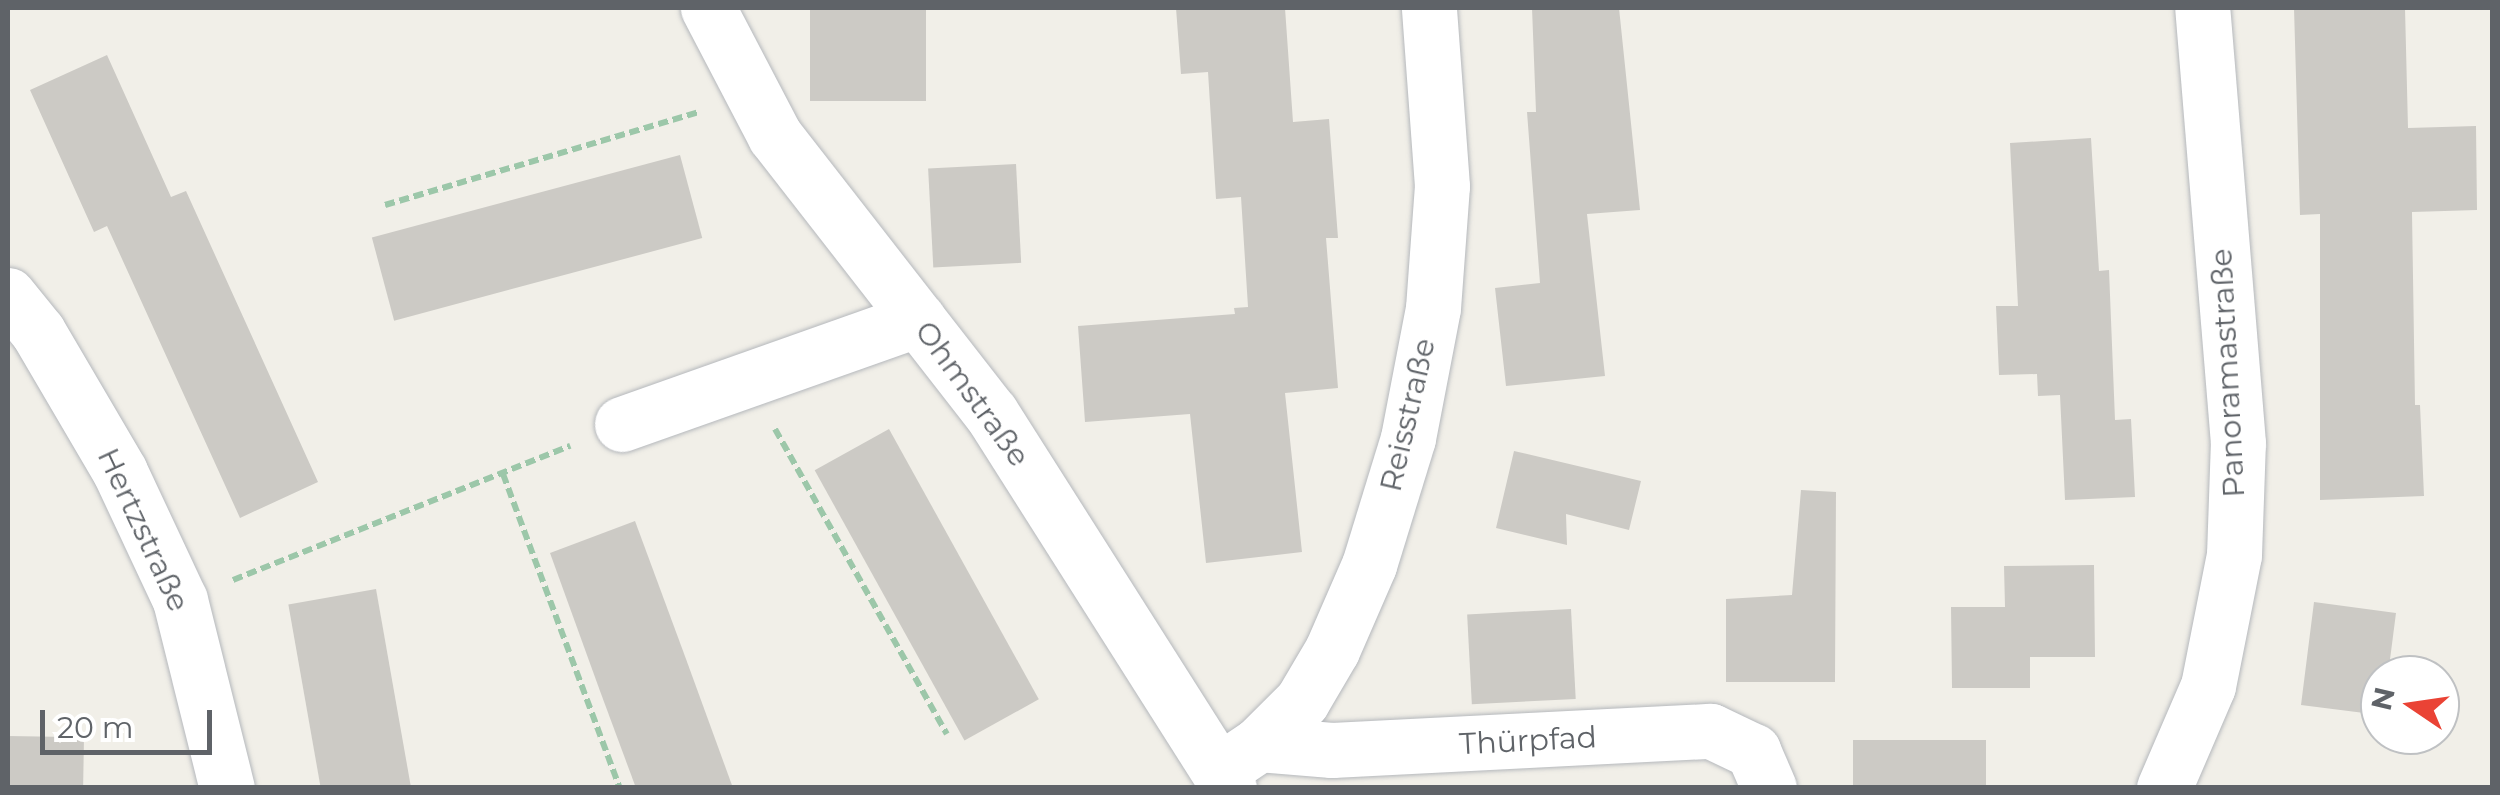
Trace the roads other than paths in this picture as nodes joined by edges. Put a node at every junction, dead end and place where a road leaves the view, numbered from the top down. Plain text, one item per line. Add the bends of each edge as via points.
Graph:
1 (708, 8) edge
2 (1429, 8) edge
3 (2202, 8) edge
4 (8, 295) edge
5 (918, 319) junction
6 (622, 424) road end
7 (1237, 766) edge
8 (227, 788) edge
9 (1769, 788) edge
10 (2164, 788) edge

1 - 5 street, Ohmstraße via 775,136
2 - 7 street, Reisstraße via 1442,186 1433,308 1408,438 1369,565 1332,650 1302,701
3 - 10 street, Panoramastraße via 2238,443 2234,555 2208,686
4 - 8 street, Hertzstraße via 38,332 120,472 180,600
5 - 6 street
5 - 7 street, Ohmstraße
7 - 9 street, Thürpfad via 1332,750 1711,731 1753,751

